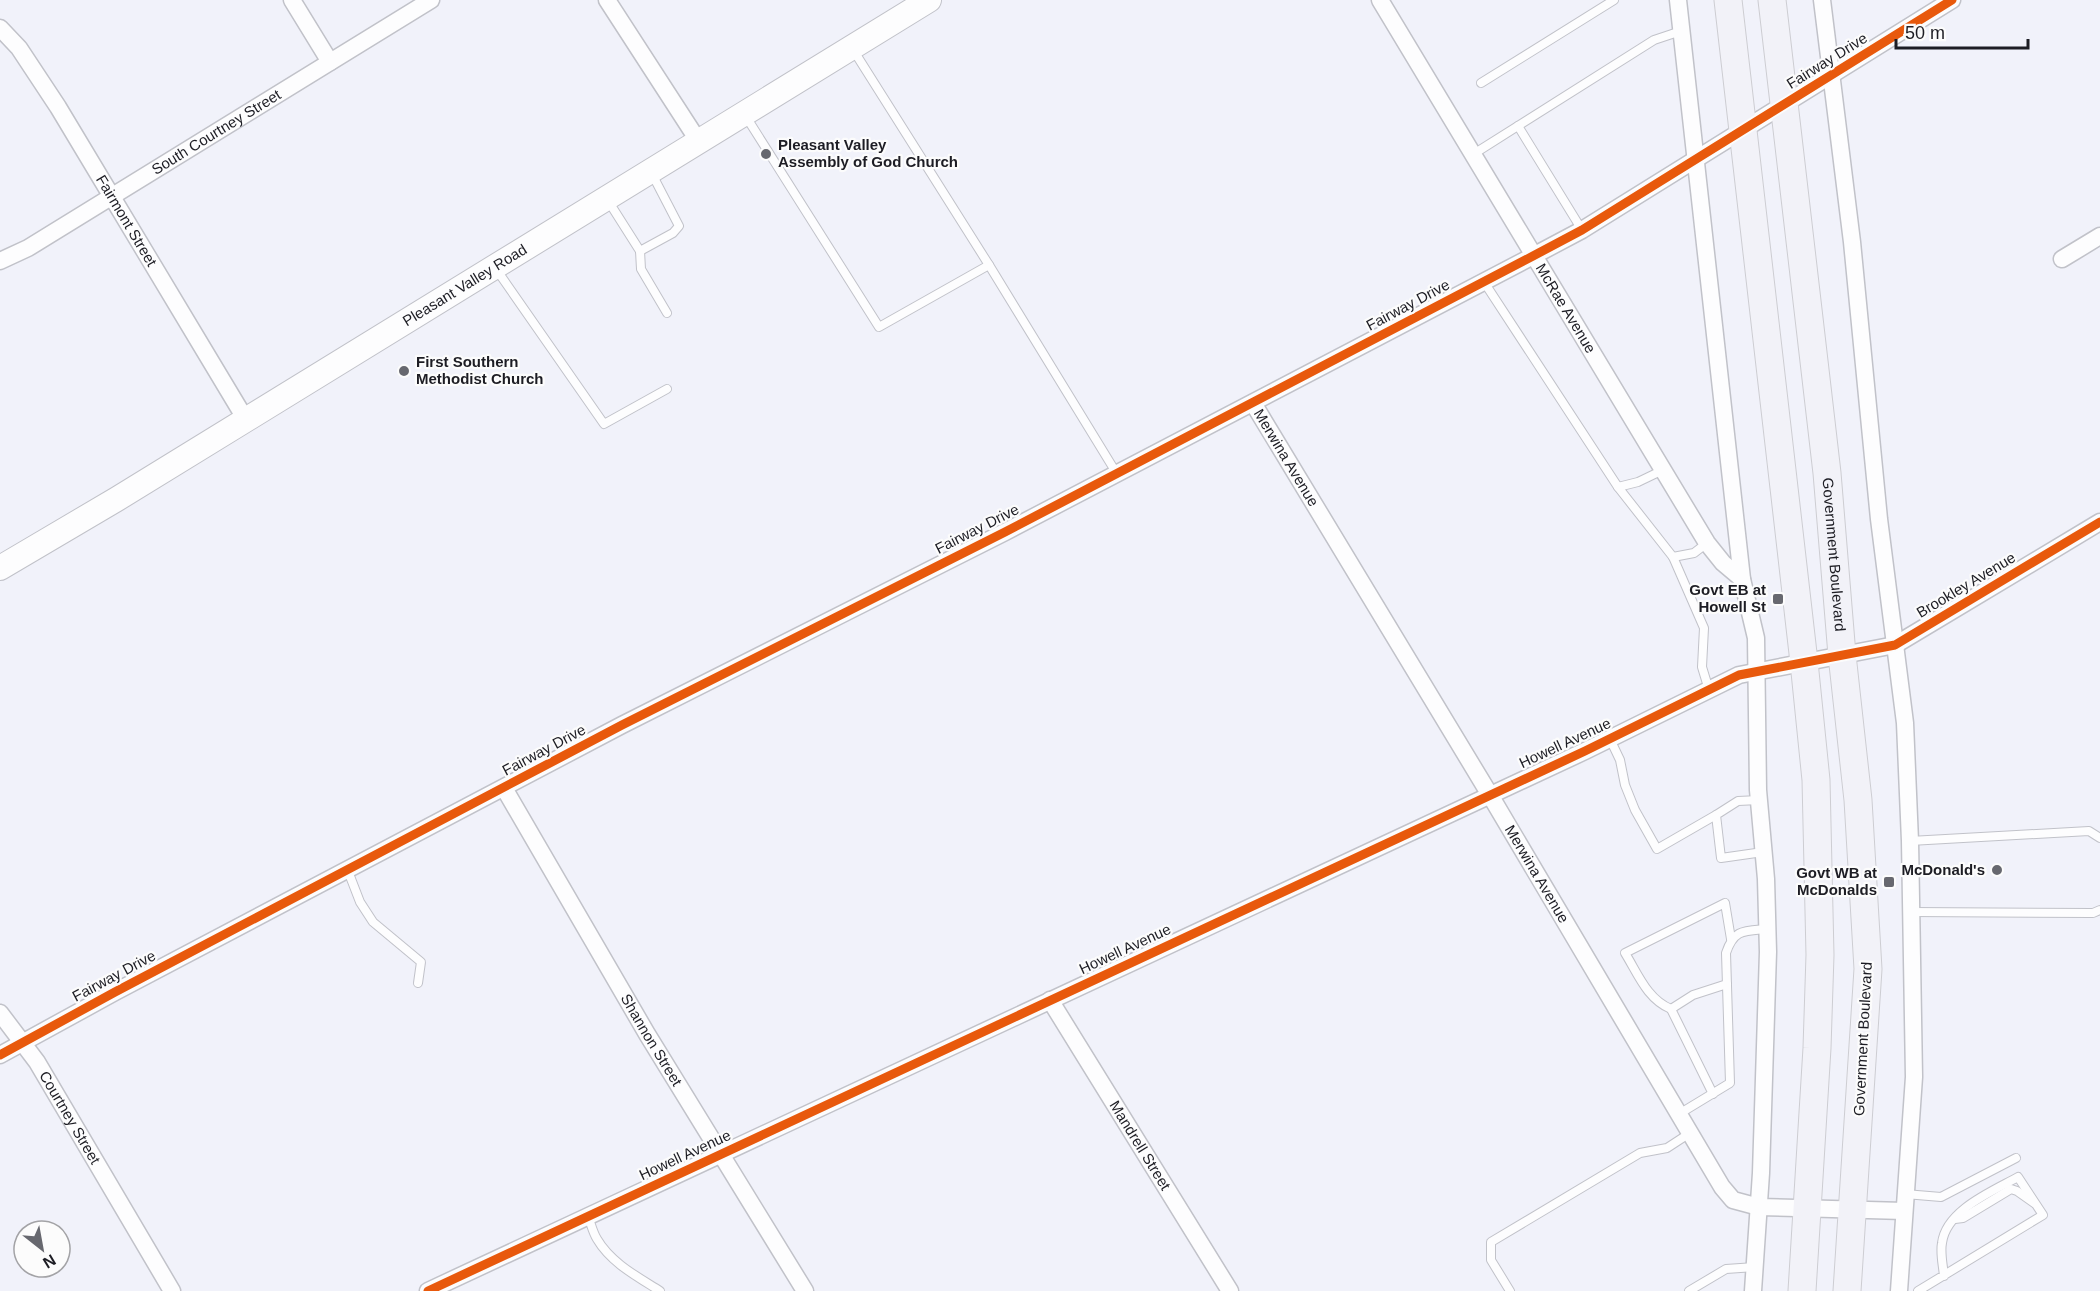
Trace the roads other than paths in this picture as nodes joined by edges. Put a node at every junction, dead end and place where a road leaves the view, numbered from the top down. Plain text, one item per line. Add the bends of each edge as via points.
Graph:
1 (292, 0) edge
2 (431, 0) edge
3 (607, 0) edge
4 (929, 0) edge
5 (1380, 0) edge
6 (1614, 0) edge
7 (1678, 0) edge
8 (1728, 0) edge
9 (1772, 0) edge
10 (1822, 0) edge
11 (1952, 0) edge
12 (0, 28) edge
13 (1682, 31) junction
14 (852, 47) junction
15 (330, 62) junction
16 (1831, 76) junction
17 (1481, 83) dead end
18 (1784, 106) junction
19 (744, 114) junction
20 (1518, 126) junction
21 (1744, 130) junction
22 (699, 142) junction
23 (1472, 155) junction
24 (1695, 160) junction
25 (651, 171) junction
26 (111, 196) junction
27 (606, 198) junction
28 (1582, 230) junction
29 (2100, 236) edge
30 (640, 251) junction
31 (1533, 256) junction
32 (2062, 259) dead end
33 (0, 261) edge
34 (989, 265) junction
35 (494, 267) junction
36 (1484, 282) junction
37 (667, 313) dead end
38 (667, 389) dead end
39 (1253, 403) junction
40 (246, 420) junction
41 (1664, 470) junction
42 (1117, 474) junction
43 (1618, 487) junction
44 (2100, 522) edge
45 (1707, 543) junction
46 (1673, 557) junction
47 (0, 568) edge
48 (1742, 579) junction
49 (1895, 645) junction
50 (1842, 656) junction
51 (1804, 662) junction
52 (1756, 672) junction
53 (1709, 690) junction
54 (1610, 739) junction
55 (504, 788) junction
56 (1490, 795) junction
57 (1759, 800) junction
58 (1716, 815) junction
59 (2100, 838) edge
60 (1910, 842) junction
61 (1763, 852) junction
62 (348, 871) junction
63 (2100, 910) edge
64 (1911, 912) junction
65 (1767, 929) junction
66 (1731, 939) junction
67 (418, 983) dead end
68 (1727, 984) junction
69 (1050, 1000) junction
70 (1671, 1010) junction
71 (0, 1013) edge
72 (23, 1043) junction
73 (0, 1055) edge
74 (1713, 1094) junction
75 (1679, 1114) junction
76 (1690, 1133) junction
77 (721, 1154) junction
78 (2016, 1158) dead end
79 (1905, 1194) junction
80 (2037, 1205) junction
81 (1759, 1207) junction
82 (1808, 1208) junction
83 (1854, 1210) junction
84 (1904, 1211) junction
85 (588, 1216) junction
86 (1955, 1219) junction
87 (1755, 1267) junction
88 (1944, 1276) junction
89 (172, 1291) edge
90 (428, 1291) edge
91 (660, 1291) edge
92 (805, 1291) edge
93 (1230, 1291) edge
94 (1510, 1291) edge
95 (1689, 1291) edge
96 (1753, 1291) edge
97 (1802, 1291) edge
98 (1847, 1291) edge
99 (1899, 1291) edge
100 (1918, 1291) edge

1 - 15 street
2 - 15 street, South Courtney Street
3 - 22 street
4 - 14 street, Pleasant Valley Road
5 - 23 street, McRae Avenue
6 - 17 lane
7 - 13 street
8 - 21 main road
9 - 18 main road, Government Boulevard
10 - 16 street
11 - 16 street, Fairway Drive
12 - 26 street, Fairmont Street via 20,48
13 - 20 lane via 1654,40
13 - 24 street
14 - 19 street, Pleasant Valley Road
14 - 34 lane
15 - 26 street, South Courtney Street
16 - 18 street, Fairway Drive
16 - 49 street
18 - 21 street, Fairway Drive
18 - 50 main road, Government Boulevard via 1827,473
19 - 22 street, Pleasant Valley Road
19 - 34 lane via 879,327
20 - 23 lane
20 - 28 lane
21 - 24 street, Fairway Drive
21 - 51 main road
22 - 25 street, Pleasant Valley Road
23 - 31 street, McRae Avenue
24 - 28 street, Fairway Drive
24 - 48 street
25 - 27 street, Pleasant Valley Road
25 - 30 lane via 680,226
26 - 33 street, South Courtney Street
26 - 40 street, Fairmont Street
27 - 30 lane
27 - 35 street, Pleasant Valley Road
28 - 31 street, Fairway Drive
29 - 32 street
30 - 37 lane via 641,268
31 - 36 street, Fairway Drive
31 - 41 street, McRae Avenue
34 - 42 lane
35 - 38 lane via 604,424
35 - 40 street, Pleasant Valley Road
36 - 39 street, Fairway Drive
36 - 43 lane
39 - 42 street, Fairway Drive
39 - 56 street, Merwina Avenue
40 - 47 street, Pleasant Valley Road
41 - 43 lane
41 - 45 street, McRae Avenue
42 - 55 street, Fairway Drive
43 - 46 lane
44 - 49 street, Brookley Avenue
45 - 46 lane via 1695,553
45 - 48 street, McRae Avenue
46 - 53 lane via 1704,628 1702,667
48 - 52 street via 1756,638
49 - 50 street, Brookley Avenue
49 - 60 street via 1905,723
50 - 51 street, Howell Avenue
50 - 83 main road, Government Boulevard via 1858,800 1868,969
51 - 52 street, Howell Avenue
51 - 82 main road via 1816,780 1820,955
52 - 53 street, Howell Avenue via 1739,675
52 - 57 street
53 - 54 street, Howell Avenue
54 - 56 street, Howell Avenue
54 - 58 lane via 1635,810 1657,849
55 - 62 street, Fairway Drive
55 - 77 street, Shannon Street
56 - 69 street, Howell Avenue
56 - 75 street, Merwina Avenue
57 - 58 lane via 1738,801
57 - 61 street
58 - 61 lane via 1721,858
59 - 60 lane via 2089,831
60 - 64 street
61 - 65 street
62 - 67 lane via 373,922 421,962
62 - 72 street, Fairway Drive
63 - 64 lane via 2093,914
64 - 79 street via 1914,1077
65 - 66 lane via 1741,932
65 - 81 street
66 - 68 lane via 1726,953
66 - 70 lane via 1725,903 1625,953 1651,997
68 - 70 lane via 1692,995
68 - 74 lane via 1730,1083
69 - 77 street, Howell Avenue
69 - 93 street, Mandrell Street
70 - 74 lane
71 - 72 street, Courtney Street
72 - 73 street, Fairway Drive
72 - 89 street, Courtney Street
74 - 75 lane
75 - 76 street, Merwina Avenue
76 - 81 street, Merwina Avenue via 1734,1200
76 - 94 lane via 1666,1148 1640,1153 1491,1242 1491,1260
77 - 85 street, Howell Avenue
77 - 92 street, Shannon Street
78 - 79 lane via 1941,1197
79 - 84 street
80 - 86 lane via 2011,1189
80 - 86 lane via 2018,1177 1962,1209
80 - 88 lane via 2043,1215
81 - 82 street, Merwina Avenue
81 - 87 street
82 - 83 street, Merwina Avenue
82 - 97 main road
83 - 84 street, Merwina Avenue
83 - 98 main road, Government Boulevard
84 - 99 street
85 - 90 street, Howell Avenue
85 - 91 lane via 596,1239 610,1254
86 - 88 lane via 1942,1242
87 - 95 lane via 1726,1269
87 - 96 street
88 - 100 lane

